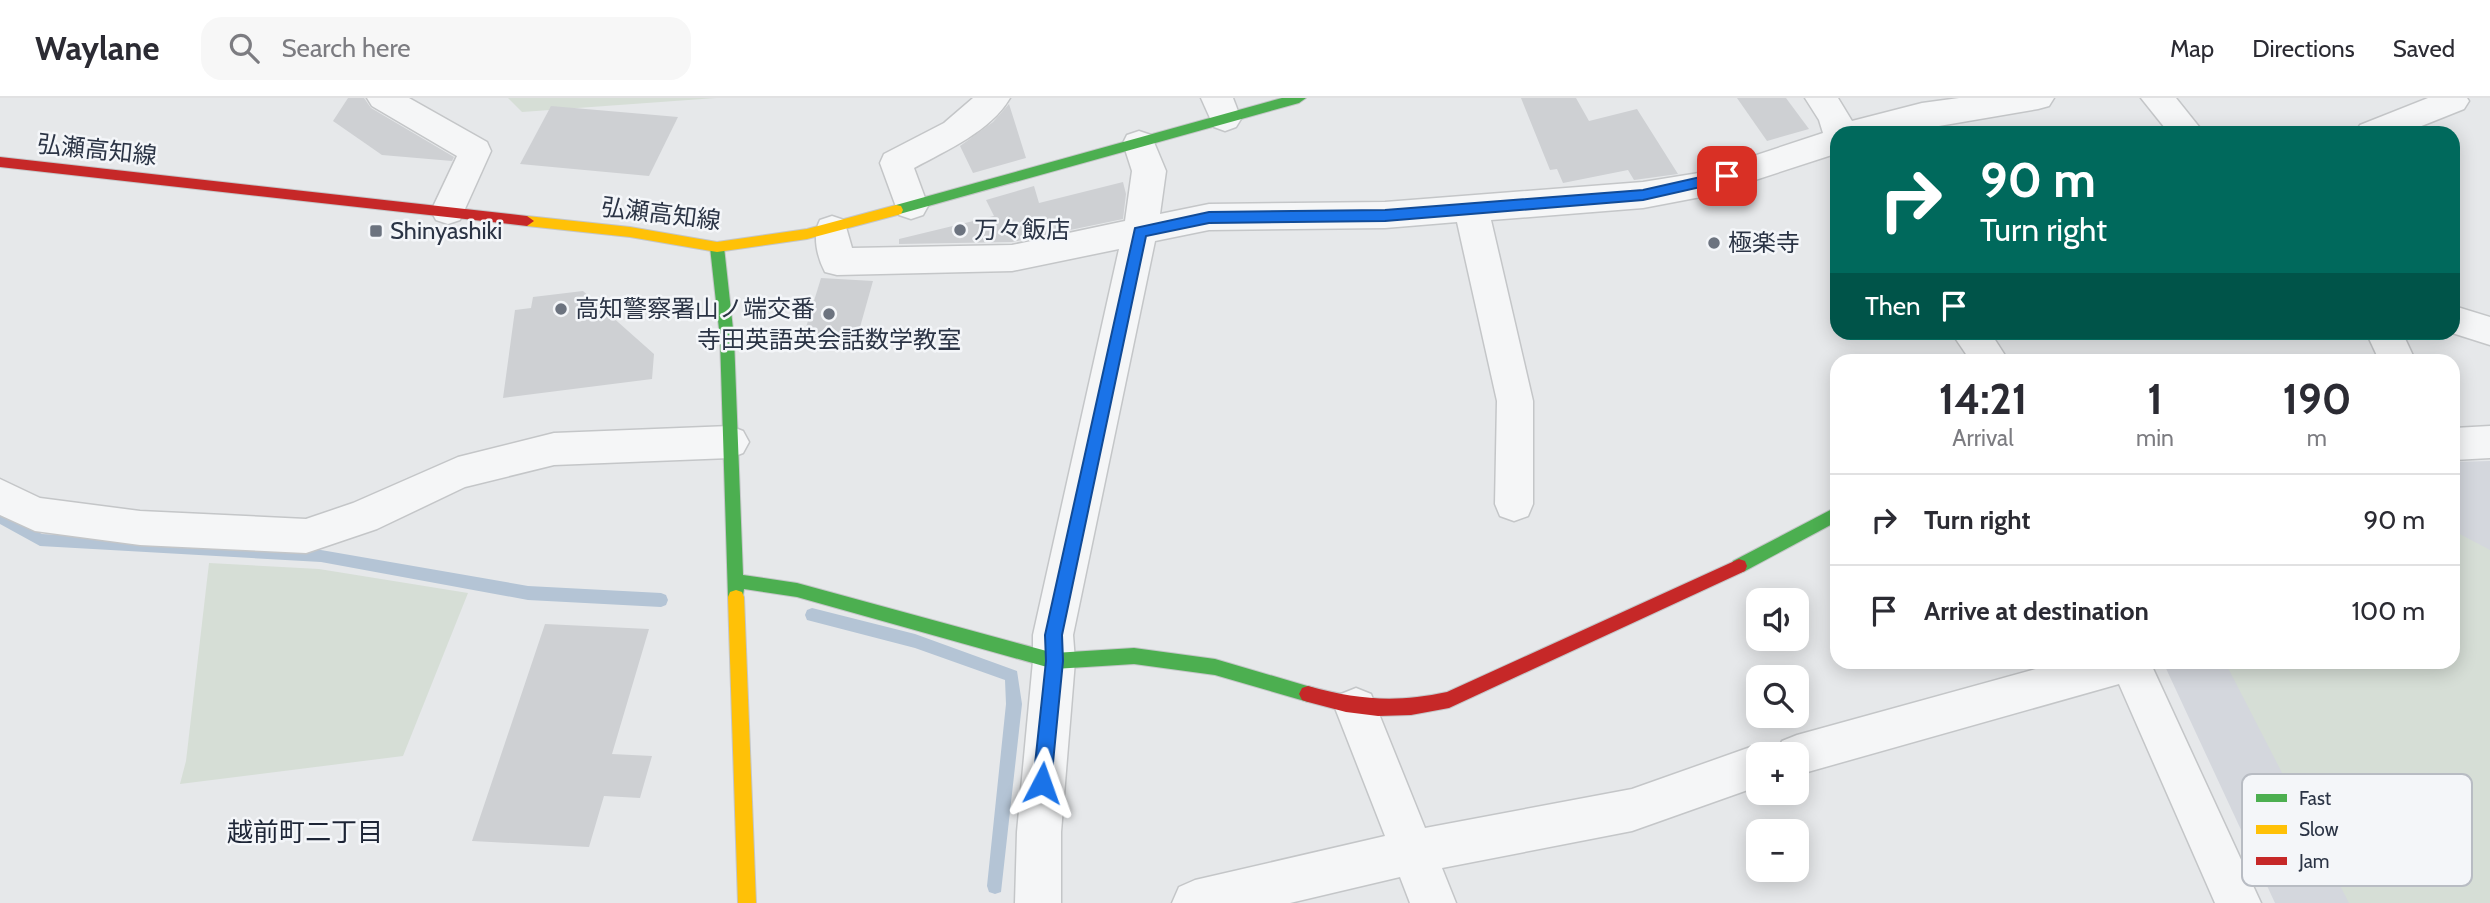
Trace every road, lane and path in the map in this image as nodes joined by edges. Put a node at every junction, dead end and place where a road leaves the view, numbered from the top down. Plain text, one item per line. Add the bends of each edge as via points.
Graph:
1 (383, 98) edge
2 (994, 98) edge
3 (1299, 98) edge
4 (1821, 98) edge
5 (2038, 98) edge
6 (2157, 98) edge
7 (2453, 102) dead end
8 (1221, 108) edge
9 (1837, 126) edge
10 (1880, 126) edge
11 (2182, 126) edge
12 (2390, 126) edge
13 (1139, 142) junction
14 (1830, 143) edge
15 (0, 162) edge
16 (911, 205) junction
17 (1471, 208) junction
18 (448, 211) junction
19 (832, 229) junction
20 (1140, 232) junction
21 (717, 247) junction
22 (2460, 322) edge
23 (2490, 331) edge
24 (730, 442) junction
25 (2490, 442) edge
26 (2460, 444) edge
27 (0, 496) edge
28 (1514, 504) dead end
29 (1830, 517) edge
30 (736, 581) junction
31 (1055, 661) junction
32 (2104, 669) edge
33 (2132, 669) edge
34 (1356, 708) junction
35 (1809, 752) edge
36 (1746, 770) edge
37 (1412, 852) junction
38 (747, 903) edge
39 (1038, 903) edge
40 (1195, 903) edge
41 (1433, 903) edge
42 (2238, 903) edge

1 - 18 street via 475,151
2 - 16 street via 955,131 896,163
3 - 8 street, 弘瀬高知線
4 - 9 street
5 - 10 street
6 - 11 street
7 - 12 street
8 - 13 street, 弘瀬高知線
13 - 16 street, 弘瀬高知線
13 - 20 street via 1149,171
14 - 17 street via 1706,184 1643,195
15 - 18 street, 弘瀬高知線
16 - 19 street, 弘瀬高知線
17 - 20 street via 1385,215 1209,218
17 - 28 street via 1516,401
18 - 21 street, 弘瀬高知線
19 - 20 street via 837,262 1012,258
19 - 21 street, 弘瀬高知線
20 - 31 street via 1053,635
21 - 24 street via 727,338
22 - 23 street
24 - 27 street via 554,449 458,473 363,517 306,536 140,528 35,514
24 - 30 street
25 - 26 street
29 - 34 street via 1751,561 1449,700 1409,709
30 - 31 street via 797,590
30 - 38 street
31 - 34 street via 1134,656 1216,667
31 - 39 street via 1040,818
32 - 35 street
33 - 42 street
34 - 37 street
36 - 37 street via 1632,810
37 - 40 street
37 - 41 street

